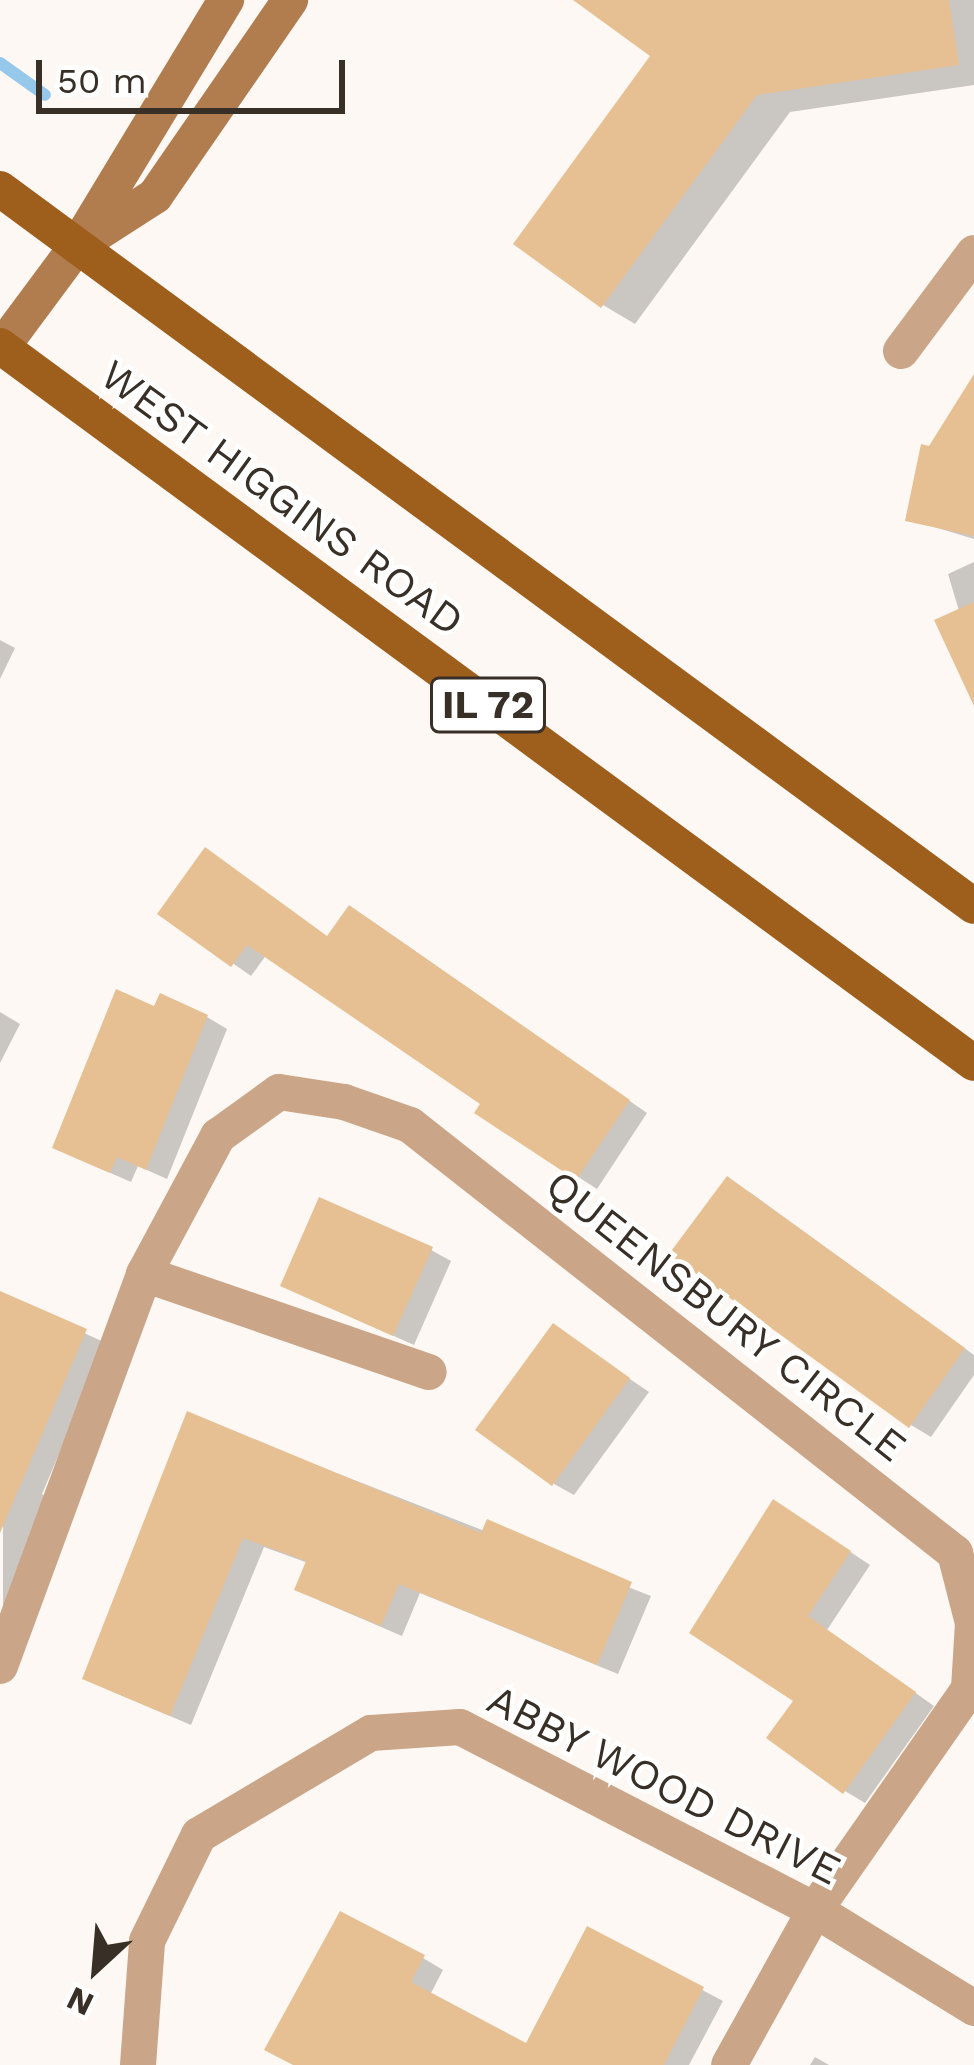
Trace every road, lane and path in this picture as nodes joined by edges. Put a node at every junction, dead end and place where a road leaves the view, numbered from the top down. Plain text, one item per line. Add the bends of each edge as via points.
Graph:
1 (226, 0) edge
2 (290, 0) edge
3 (0, 189) edge
4 (77, 246) junction
5 (974, 254) edge
6 (1, 348) edge
7 (902, 351) dead end
8 (974, 905) edge
9 (974, 1063) edge
10 (144, 1274) junction
11 (429, 1372) dead end
12 (0, 1666) edge
13 (815, 1910) junction
14 (974, 2008) edge
15 (138, 2065) edge
16 (729, 2065) edge

1 - 4 street
2 - 4 street via 154,196
3 - 4 main road, WEST HIGGINS ROAD
4 - 6 street
4 - 8 main road, WEST HIGGINS ROAD
5 - 7 street
6 - 9 main road, WEST HIGGINS ROAD / IL 72
10 - 11 street
10 - 12 street, QUEENSBURY CIRCLE
10 - 13 street, QUEENSBURY CIRCLE via 218,1136 279,1092 410,1125 956,1553 973,1623 969,1689
13 - 14 street, ABBY WOOD DRIVE
13 - 15 street, ABBY WOOD DRIVE via 460,1727 371,1733 199,1835 147,1941
13 - 16 street, QUEENSBURY CIRCLE

